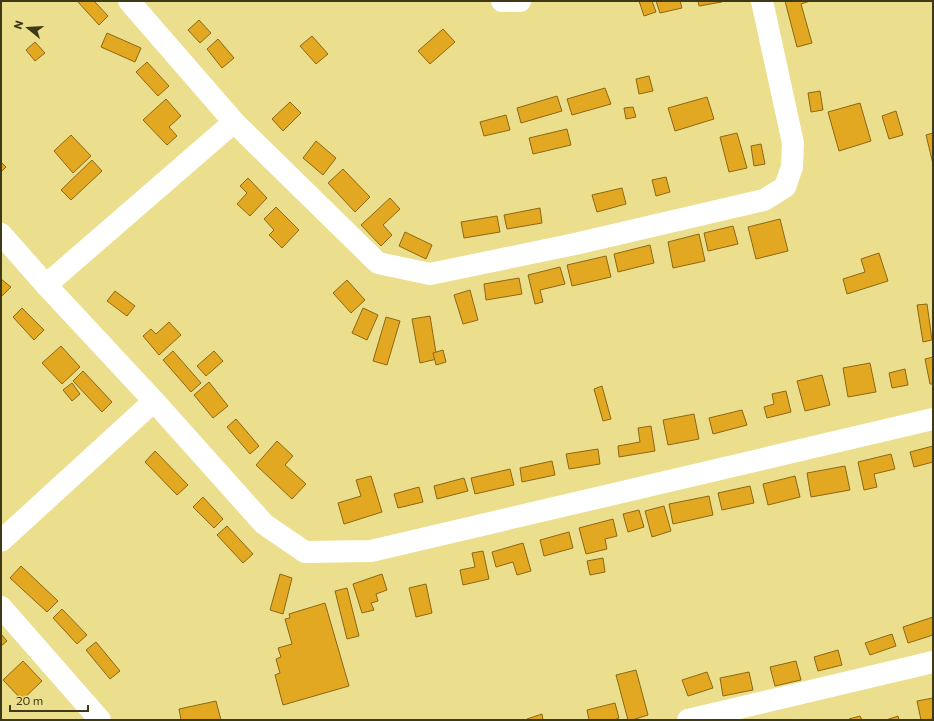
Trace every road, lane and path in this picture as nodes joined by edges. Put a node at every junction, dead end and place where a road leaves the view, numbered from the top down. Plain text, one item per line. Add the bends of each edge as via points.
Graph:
1 (129, 1) edge
2 (502, 1) edge
3 (520, 1) edge
4 (762, 1) edge
5 (234, 122) junction
6 (1, 234) edge
7 (46, 285) junction
8 (154, 401) junction
9 (933, 419) edge
10 (1, 541) edge
11 (1, 607) edge
12 (933, 662) edge
13 (100, 720) edge
14 (688, 720) edge

1 - 5 street
2 - 3 street
4 - 5 street via 793,143 792,167 785,187 764,200 575,244 430,274 378,263
5 - 7 street
6 - 7 street
7 - 8 street
8 - 9 street via 264,524 306,552 371,551
8 - 10 street
11 - 13 street
12 - 14 street

